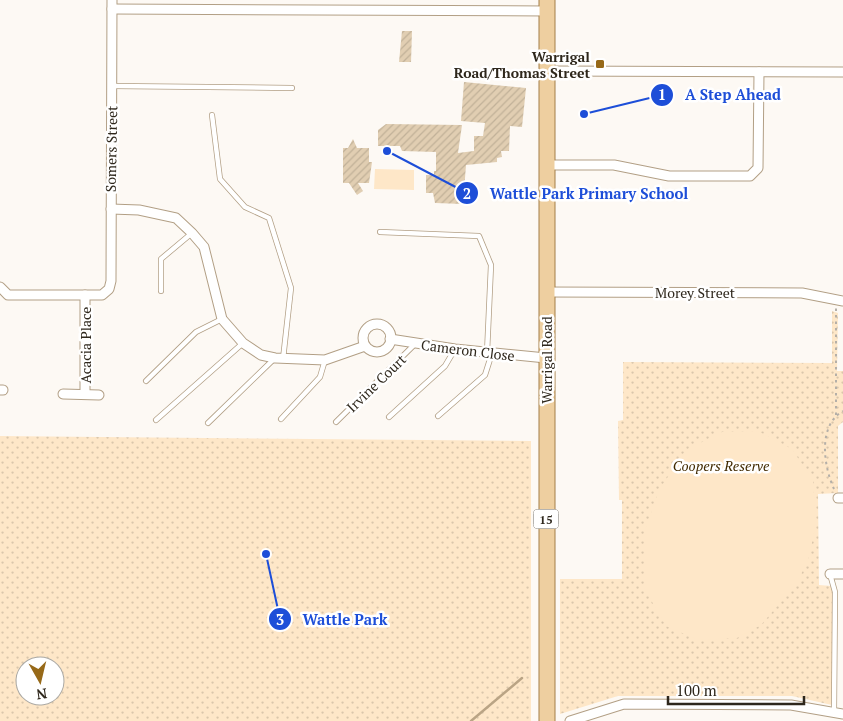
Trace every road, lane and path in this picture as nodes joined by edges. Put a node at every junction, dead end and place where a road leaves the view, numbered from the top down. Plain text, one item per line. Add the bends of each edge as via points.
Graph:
1 (112, 4) edge
2 (547, 5) edge
3 (547, 70) junction
4 (759, 72) junction
5 (843, 72) edge
6 (112, 86) junction
7 (292, 88) dead end
8 (212, 115) dead end
9 (547, 165) junction
10 (111, 209) junction
11 (380, 232) dead end
12 (192, 233) junction
13 (0, 287) edge
14 (161, 291) dead end
15 (546, 292) junction
16 (85, 295) junction
17 (841, 301) edge
18 (222, 319) junction
19 (390, 339) junction
20 (243, 343) junction
21 (416, 343) junction
22 (365, 346) junction
23 (455, 349) junction
24 (490, 353) junction
25 (546, 358) junction
26 (279, 359) junction
27 (325, 360) junction
28 (146, 381) dead end
29 (63, 394) dead end
30 (85, 394) junction
31 (99, 395) dead end
32 (843, 410) edge
33 (836, 415) junction
34 (438, 416) dead end
35 (389, 417) dead end
36 (281, 419) dead end
37 (156, 420) dead end
38 (336, 422) dead end
39 (208, 423) dead end
40 (841, 498) edge
41 (830, 574) joint
42 (843, 574) edge
43 (839, 716) edge
44 (547, 721) edge
45 (570, 721) edge

1 - 2 street
1 - 6 street, Somers Street
2 - 3 main road, Warrigal Road / 15
3 - 4 street
3 - 9 main road, Warrigal Road / 15
4 - 5 street
4 - 9 street via 758,168 750,176 670,176 614,165
6 - 7 lane
6 - 10 street, Somers Street
8 - 26 lane via 220,179 245,207 269,218 291,288
9 - 15 main road, Warrigal Road / 15
10 - 12 street via 139,210 176,218
10 - 16 street, Somers Street via 109,289 102,295
11 - 24 lane via 479,236 491,265
12 - 14 lane via 161,259
12 - 18 street via 204,247
13 - 16 street via 8,295
15 - 17 street, Morey Street via 802,293
15 - 25 main road, Warrigal Road / 15
16 - 30 street, Acacia Place
17 - 33 path via 835,312
18 - 20 street
18 - 28 lane via 196,332
19 - 21 street, Cameron Close
19 - 22 street via 380,352
19 - 22 street via 385,327 376,324 363,335
20 - 26 street via 261,355
20 - 37 lane
21 - 23 street, Cameron Close
21 - 38 lane, Irvine Court
22 - 27 street
23 - 24 street, Cameron Close
23 - 35 lane via 445,366
24 - 25 street, Cameron Close
24 - 34 lane via 485,375
25 - 44 main road, Warrigal Road / 15
26 - 27 street
26 - 39 lane
27 - 36 lane via 320,377
29 - 30 street, Acacia Place
30 - 31 street, Acacia Place
32 - 33 path
33 - 40 path via 825,437 826,471
41 - 42 street
41 - 43 lane via 835,592
43 - 45 street via 791,705 624,704

